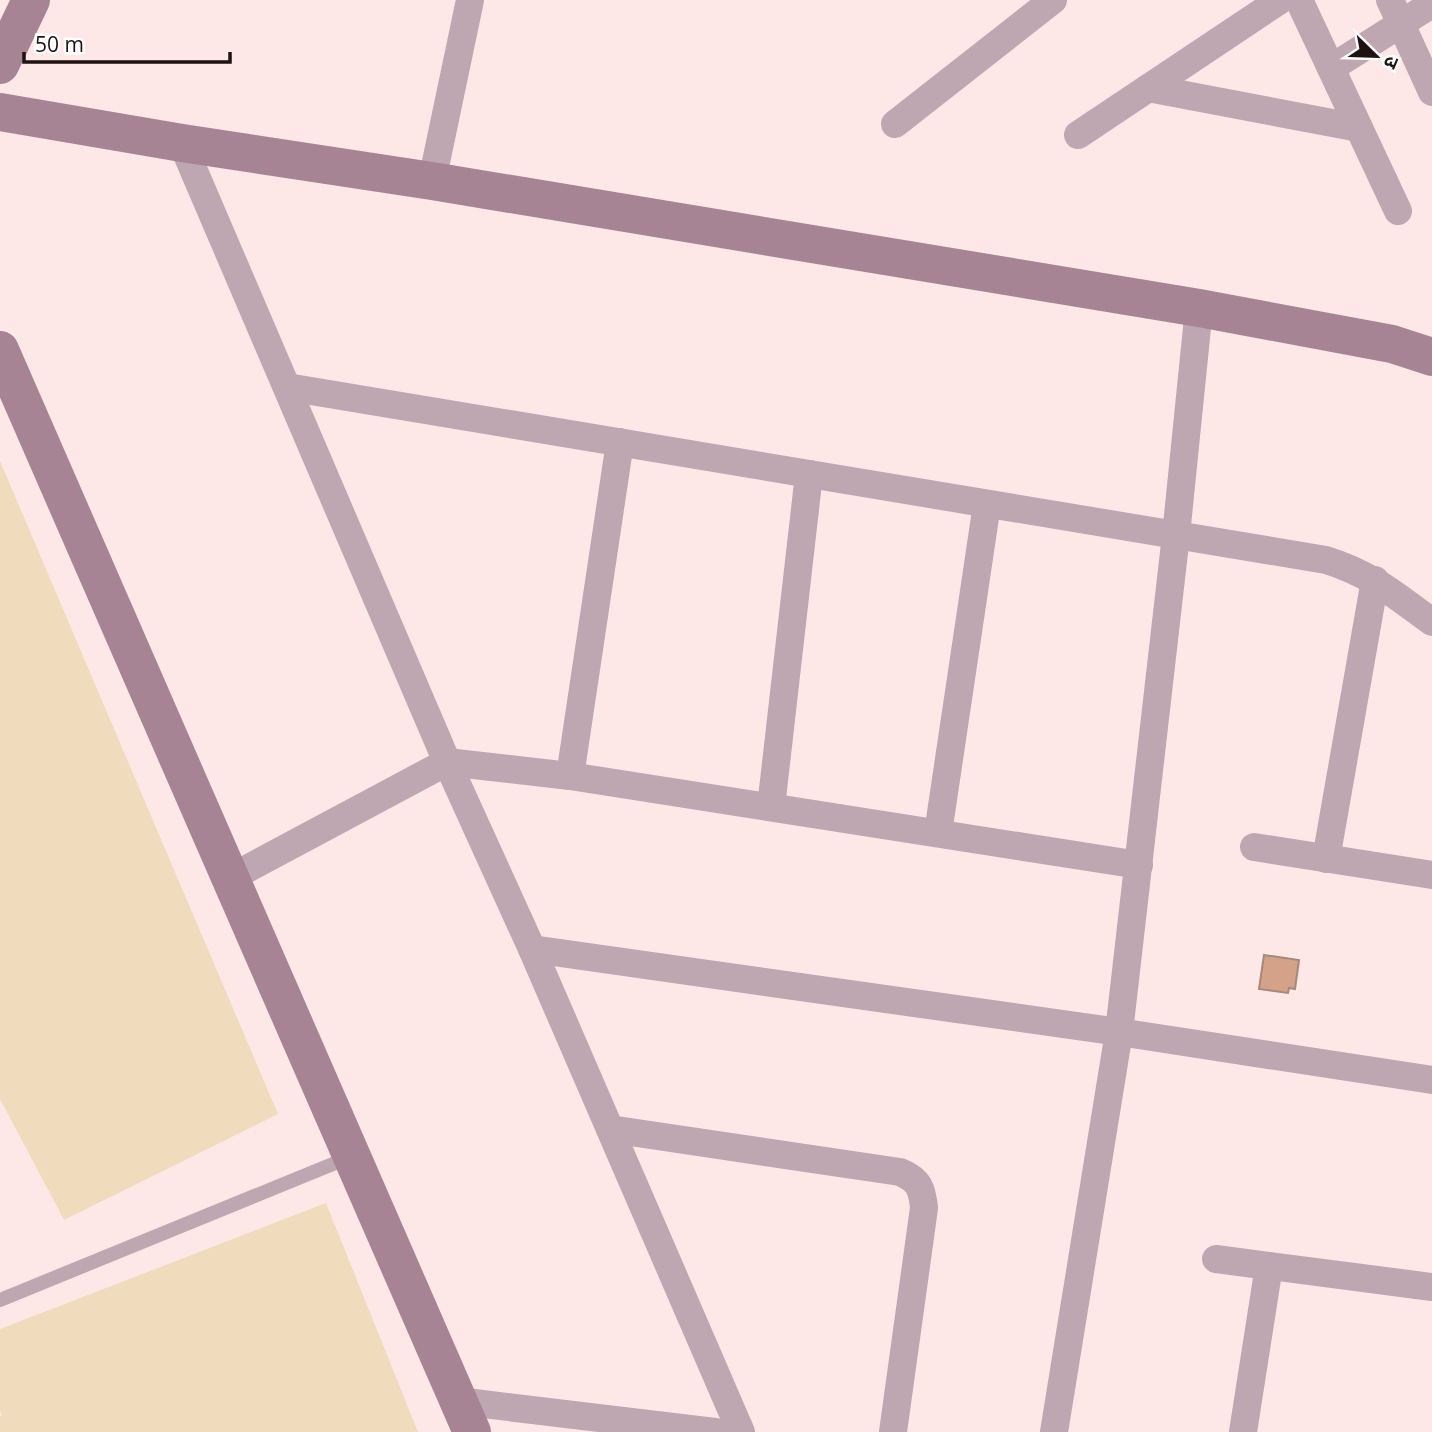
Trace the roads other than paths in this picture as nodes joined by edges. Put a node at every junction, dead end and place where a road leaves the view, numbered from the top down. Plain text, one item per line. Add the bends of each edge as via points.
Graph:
1 (31, 0) edge
2 (470, 0) edge
3 (1053, 0) edge
4 (1280, 0) edge
5 (1299, 0) edge
6 (1432, 4) edge
7 (1395, 13) edge
8 (0, 65) edge
9 (1331, 68) junction
10 (1148, 88) junction
11 (1432, 92) edge
12 (0, 112) edge
13 (895, 124) dead end
14 (1359, 128) junction
15 (1078, 135) dead end
16 (182, 143) junction
17 (432, 181) junction
18 (1398, 211) dead end
19 (1199, 308) junction
20 (0, 350) edge
21 (1432, 357) edge
22 (287, 387) junction
23 (620, 442) junction
24 (809, 474) junction
25 (988, 504) junction
26 (1176, 535) junction
27 (1375, 580) junction
28 (1432, 622) edge
29 (447, 762) junction
30 (570, 776) junction
31 (771, 807) junction
32 (938, 834) junction
33 (1254, 847) dead end
34 (1325, 859) junction
35 (1139, 865) junction
36 (1432, 875) edge
37 (230, 878) junction
38 (532, 949) junction
39 (1119, 1032) junction
40 (1432, 1080) edge
41 (610, 1129) junction
42 (351, 1156) junction
43 (1216, 1259) dead end
44 (1269, 1266) junction
45 (1432, 1287) edge
46 (0, 1300) edge
47 (465, 1416) edge
48 (715, 1432) edge
49 (741, 1432) edge
50 (893, 1432) edge
51 (1054, 1432) edge
52 (1243, 1432) edge

1 - 8 street
2 - 17 street
3 - 13 street
4 - 10 street
5 - 9 street
6 - 7 street
7 - 9 street
7 - 11 street
9 - 14 street
10 - 14 street
10 - 15 street
12 - 16 street
14 - 18 street
16 - 17 street
16 - 22 street
17 - 19 street
19 - 21 street via 1392,344
19 - 26 street
20 - 37 street
22 - 23 street
22 - 29 street
23 - 24 street
23 - 30 street
24 - 25 street
24 - 31 street
25 - 26 street
25 - 32 street
26 - 27 street via 1326,560
26 - 35 street
27 - 28 street
27 - 34 street
29 - 30 street
29 - 37 street
29 - 38 street
30 - 31 street
31 - 32 street
32 - 35 street
33 - 34 street
34 - 36 street
35 - 39 street
37 - 42 street
38 - 39 street
38 - 41 street
39 - 40 street
39 - 51 street
41 - 49 street
41 - 50 street via 913,1177 922,1187 924,1208
42 - 46 lane
42 - 47 street
43 - 44 street
44 - 45 street
44 - 52 street
47 - 48 street

